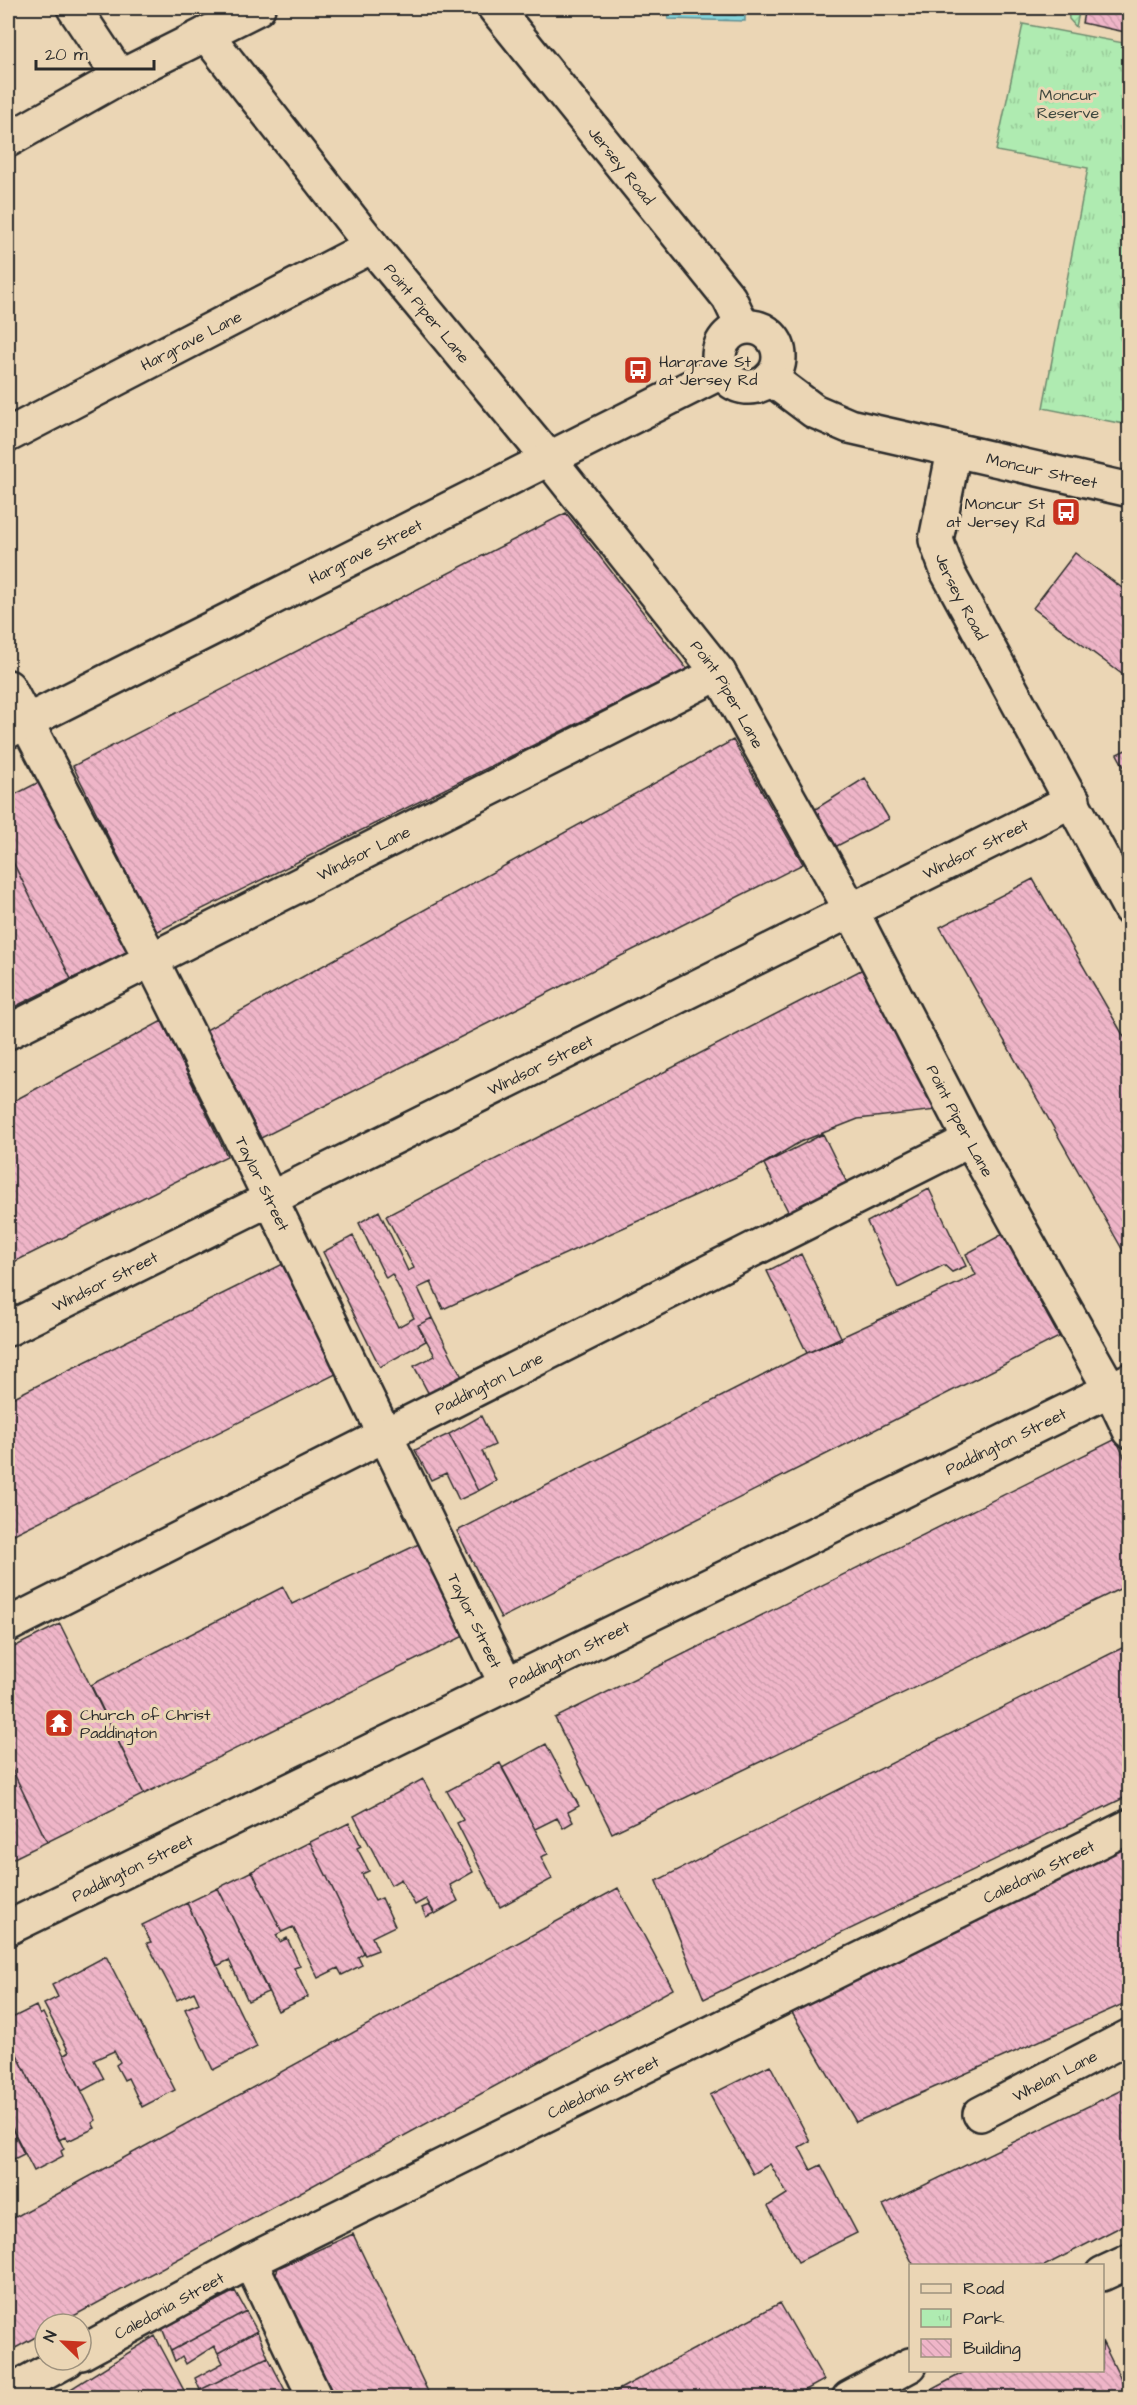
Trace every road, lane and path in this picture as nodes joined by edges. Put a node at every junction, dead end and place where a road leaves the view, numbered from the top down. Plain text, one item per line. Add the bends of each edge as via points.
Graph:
1 (74, 8) edge
2 (258, 8) edge
3 (495, 8) edge
4 (206, 34) junction
5 (120, 77) junction
6 (8, 140) edge
7 (372, 246) junction
8 (743, 327) junction
9 (723, 371) junction
10 (770, 378) junction
11 (8, 435) edge
12 (954, 451) junction
13 (549, 459) junction
14 (1130, 490) edge
15 (718, 673) junction
16 (8, 687) edge
17 (16, 727) edge
18 (1073, 800) junction
19 (1130, 909) edge
20 (851, 910) junction
21 (151, 959) junction
22 (8, 1032) edge
23 (970, 1140) junction
24 (270, 1199) junction
25 (8, 1329) edge
26 (1120, 1384) edge
27 (1130, 1431) edge
28 (384, 1435) junction
29 (8, 1625) edge
30 (506, 1684) junction
31 (1130, 1826) edge
32 (8, 1928) edge
33 (1130, 2036) edge
34 (980, 2114) dead end
35 (250, 2261) junction
36 (1130, 2261) edge
37 (1104, 2273) edge
38 (93, 2346) edge
39 (909, 2366) edge
40 (46, 2372) edge
41 (8, 2393) edge
42 (315, 2397) edge
43 (849, 2397) edge

1 - 5 street
2 - 4 street
3 - 8 street, Jersey Road via 729,298
4 - 5 street
4 - 7 street, Point Piper Lane
5 - 6 street
7 - 11 street, Hargrave Lane
7 - 13 street, Point Piper Lane
8 - 9 street via 722,344 719,353
8 - 10 street via 762,329 776,342 779,361
9 - 10 street via 745,387
9 - 13 street, Hargrave Street
10 - 12 street via 814,411 849,426
12 - 14 street, Moncur Street
12 - 18 street, Jersey Road via 936,540 948,573
13 - 15 street, Point Piper Lane
13 - 17 street, Hargrave Street
15 - 20 street, Point Piper Lane
15 - 21 street, Windsor Lane
16 - 17 street, Taylor Street
17 - 21 street, Taylor Street
18 - 19 street, Jersey Road
18 - 20 street, Windsor Street
20 - 23 street, Point Piper Lane
20 - 24 street, Windsor Street
21 - 22 street, Windsor Lane
21 - 24 street, Taylor Street
23 - 26 street, Point Piper Lane
23 - 28 street, Paddington Lane
24 - 25 street, Windsor Street
24 - 28 street, Taylor Street
26 - 27 street, Point Piper Lane
26 - 30 street, Paddington Street
28 - 29 street, Paddington Lane
28 - 30 street, Taylor Street
30 - 32 street, Paddington Street
31 - 35 street, Caledonia Street
33 - 34 street, Whelan Lane
35 - 38 street, Caledonia Street
35 - 42 street
36 - 37 street
39 - 43 street
40 - 41 street

